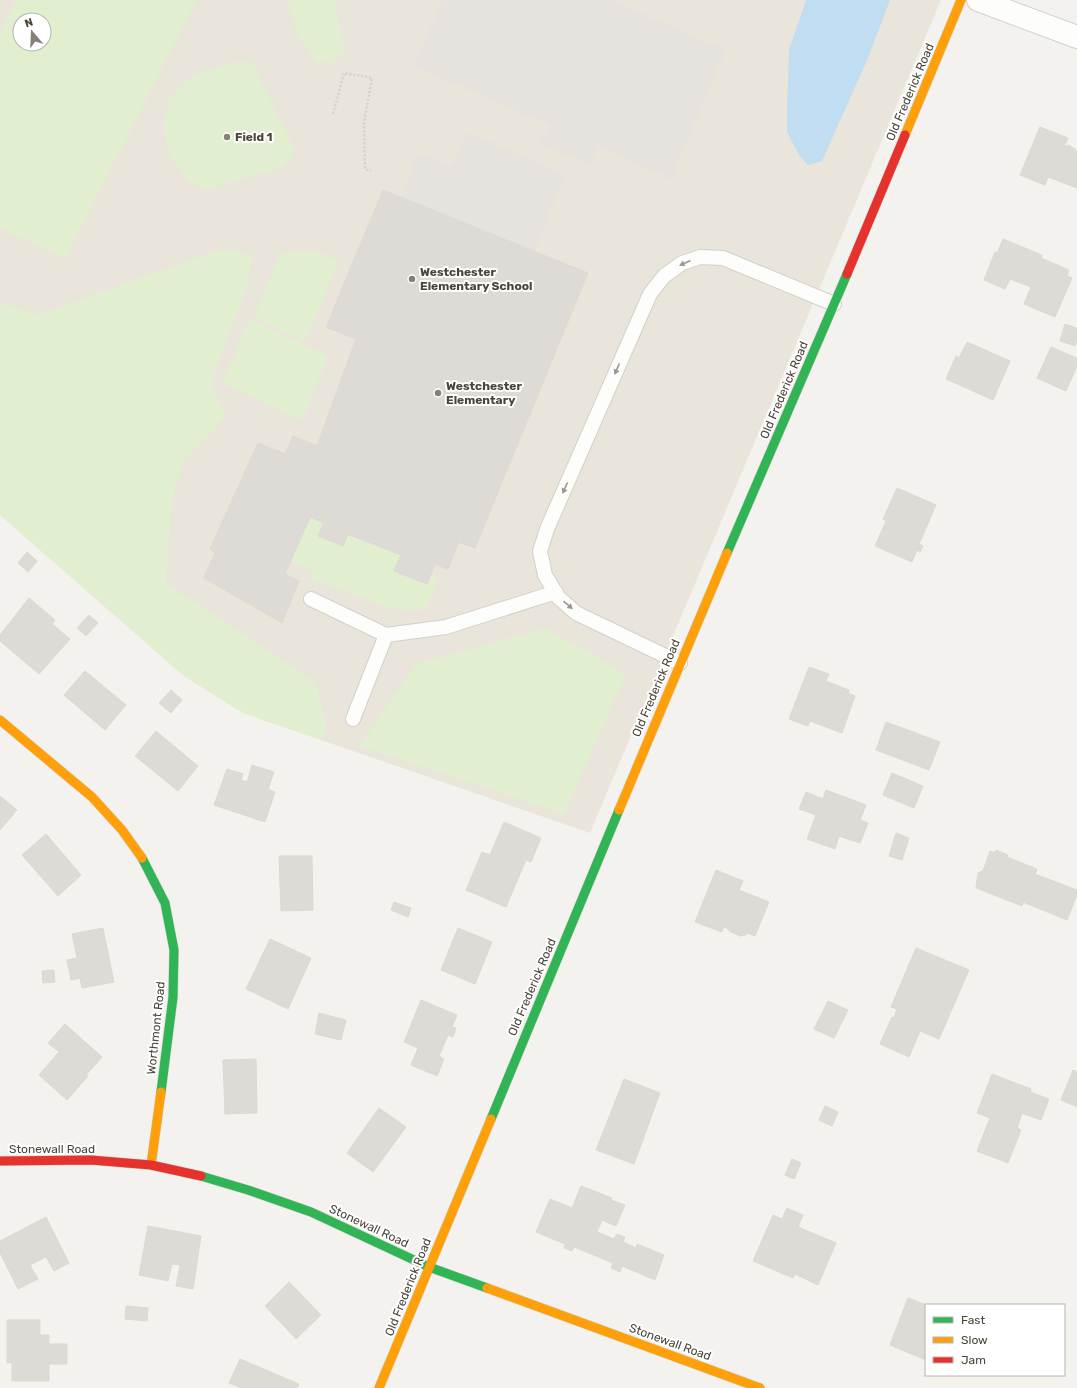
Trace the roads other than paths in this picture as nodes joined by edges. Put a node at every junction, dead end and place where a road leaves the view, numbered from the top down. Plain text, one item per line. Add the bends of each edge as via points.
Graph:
1 (961, 0) edge
2 (978, 0) edge
3 (1077, 37) edge
4 (834, 304) junction
5 (556, 592) junction
6 (311, 599) dead end
7 (386, 635) junction
8 (680, 663) junction
9 (353, 719) dead end
10 (0, 720) edge
11 (0, 1162) edge
12 (151, 1165) junction
13 (429, 1267) junction
14 (379, 1388) edge
15 (760, 1388) edge

1 - 4 street, Old Frederick Road
2 - 3 street
4 -> 5 lane via 723,258 700,257 682,263 664,276 650,294 547,529 540,551 545,575
4 - 8 street, Old Frederick Road
5 - 7 lane via 446,627
5 -> 8 lane via 576,613
6 - 7 lane
7 - 9 lane
8 - 13 street, Old Frederick Road
10 - 12 street, Worthmont Road via 92,797 122,830 146,864 165,903 174,950 173,997
11 - 12 street, Stonewall Road via 90,1160
12 - 13 street, Stonewall Road via 248,1190 311,1212
13 - 14 street, Old Frederick Road
13 - 15 street, Stonewall Road

